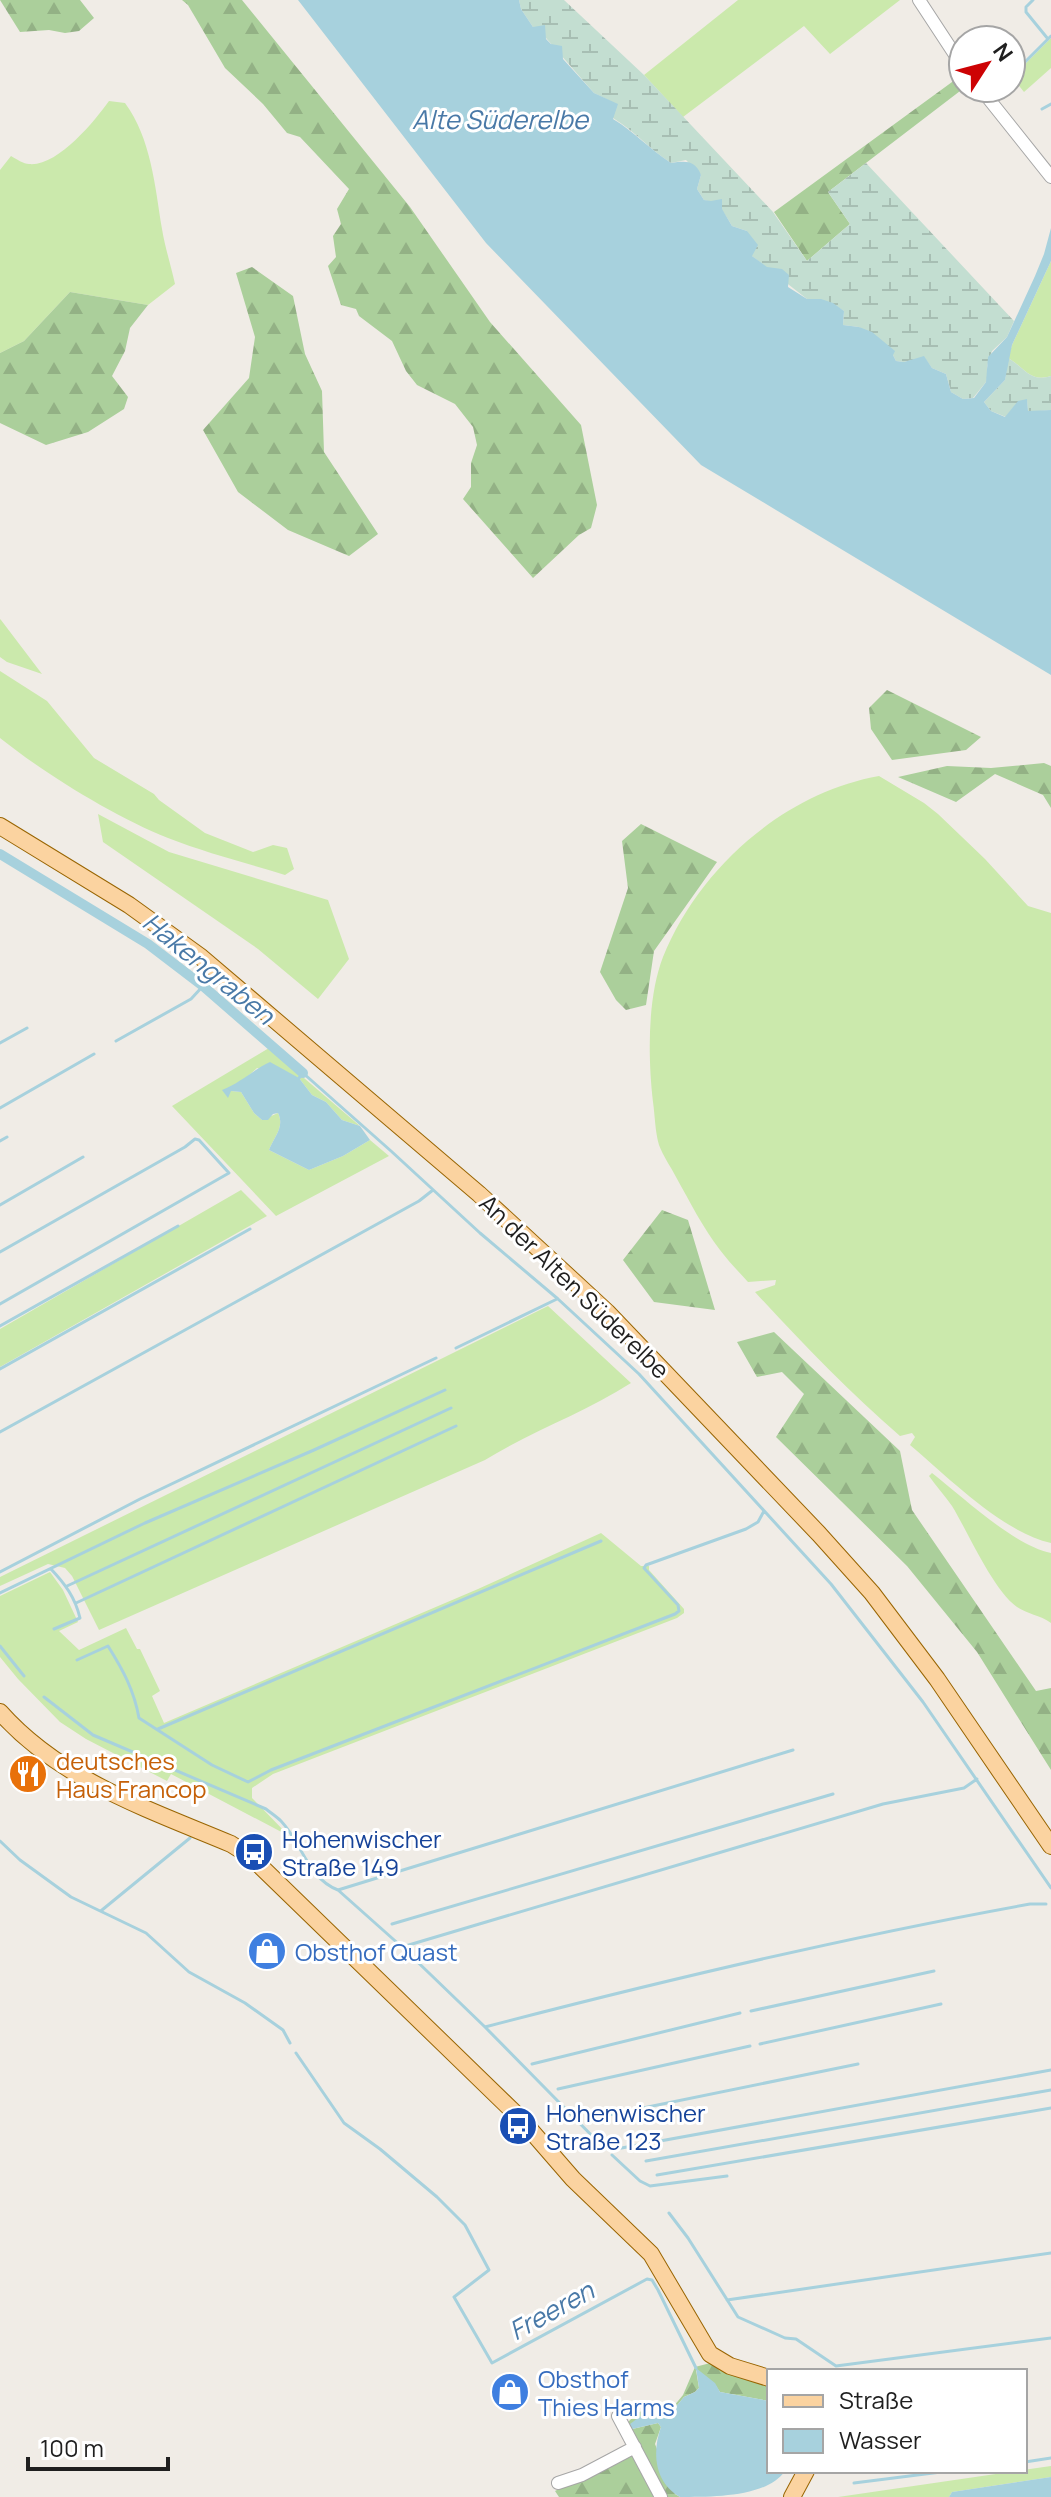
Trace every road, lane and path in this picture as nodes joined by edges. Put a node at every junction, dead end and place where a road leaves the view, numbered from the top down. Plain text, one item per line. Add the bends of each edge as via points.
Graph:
1 (919, 0) edge
2 (947, 43) edge
3 (993, 104) edge
4 (1051, 177) edge
5 (0, 826) edge
6 (0, 1712) edge
7 (1051, 1846) edge
8 (767, 2377) edge
9 (620, 2419) dead end
10 (632, 2443) junction
11 (805, 2473) edge
12 (558, 2483) dead end
13 (661, 2497) edge
14 (792, 2497) edge

1 - 2 street
3 - 4 street
5 - 7 main road, An der Alten Süderelbe via 179,940 479,1194 607,1312 872,1593
6 - 8 main road via 40,1749 89,1781 250,1856 520,2118 573,2179 651,2254 710,2354
9 - 10 street
10 - 12 street via 582,2475
10 - 13 street
11 - 14 main road

